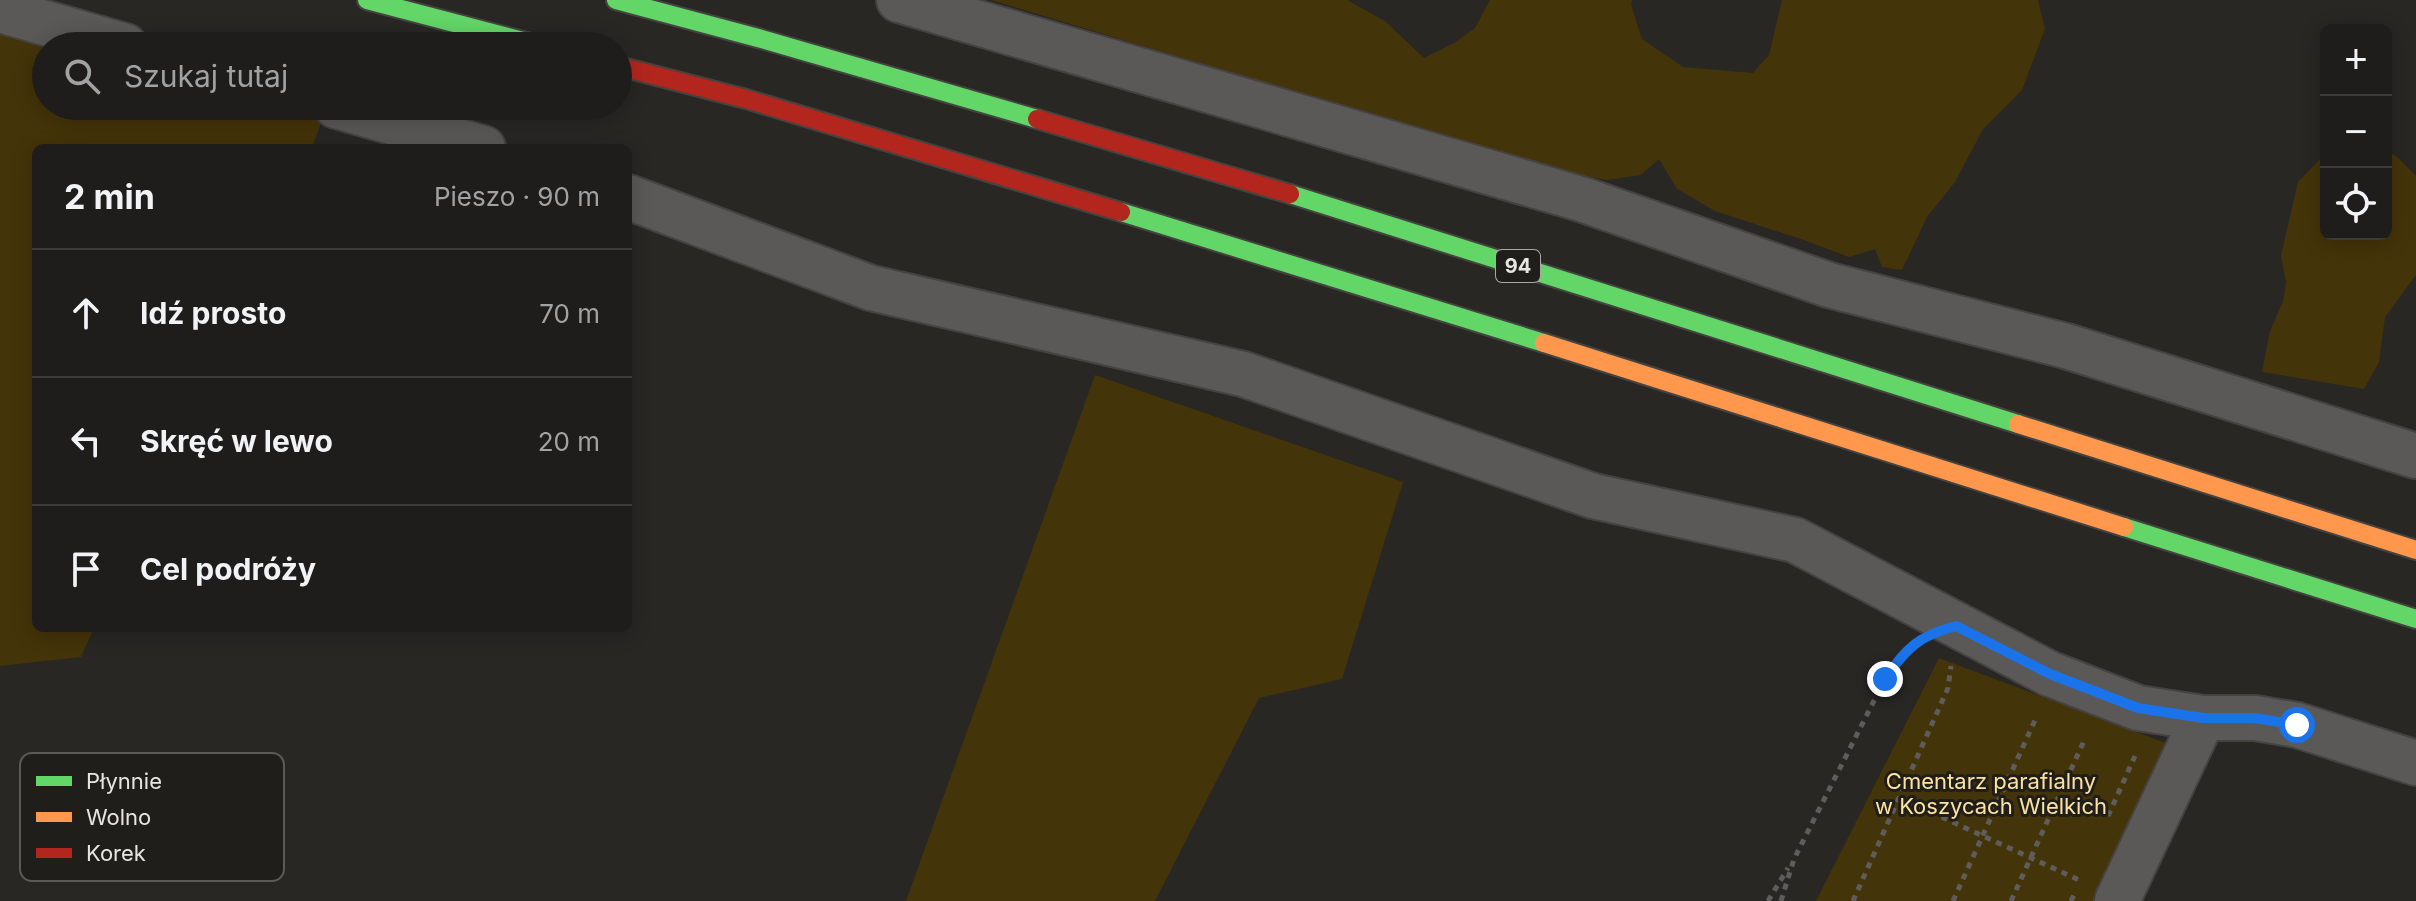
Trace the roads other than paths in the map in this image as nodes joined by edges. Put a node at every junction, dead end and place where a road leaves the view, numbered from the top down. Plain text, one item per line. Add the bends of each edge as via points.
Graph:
1 (367, 0) edge
2 (616, 0) edge
3 (899, 0) edge
4 (0, 10) edge
5 (76, 32) edge
6 (489, 32) edge
7 (632, 70) edge
8 (385, 120) edge
9 (469, 144) edge
10 (632, 198) edge
11 (2416, 456) edge
12 (2416, 550) edge
13 (2416, 619) edge
14 (2203, 718) junction
15 (2416, 763) edge
16 (2117, 901) edge

1 - 6 main road
2 - 12 main road, 94 via 1281,191
3 - 11 street via 1581,199 1829,285 2066,346
4 - 5 street
7 - 13 main road via 1267,255
8 - 9 street
10 - 14 street via 871,288 1243,374 1593,496 1795,540 1954,644 2138,708
14 - 15 street via 2297,725
14 - 16 street

